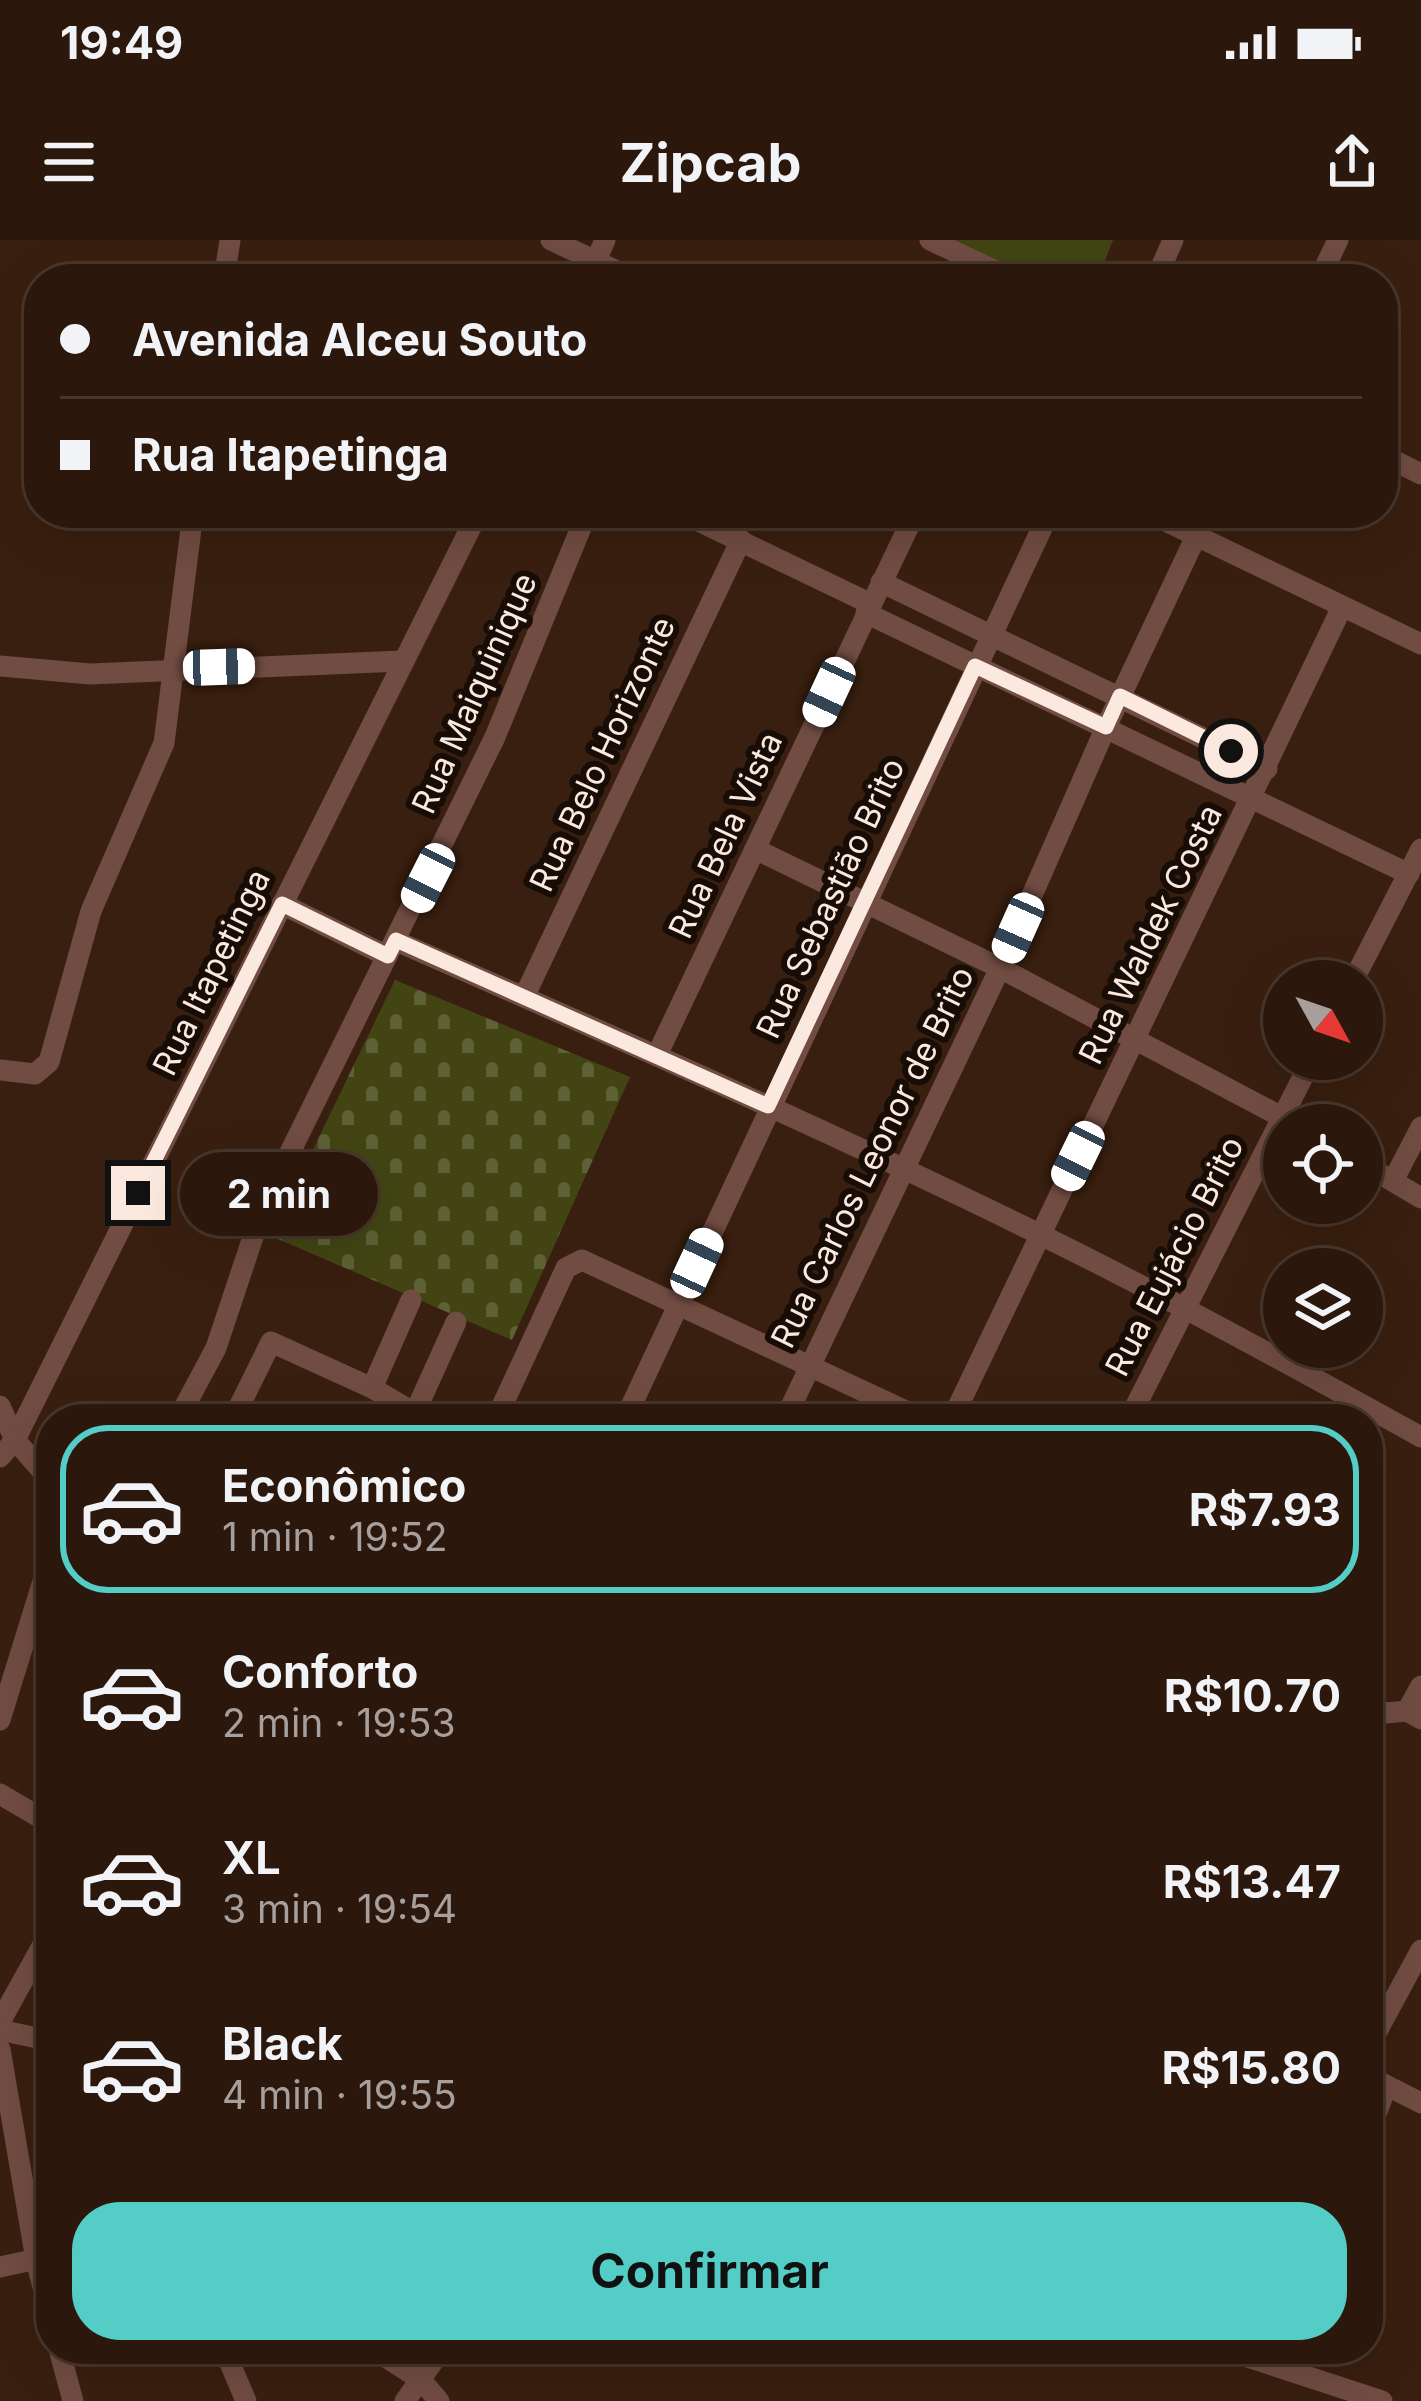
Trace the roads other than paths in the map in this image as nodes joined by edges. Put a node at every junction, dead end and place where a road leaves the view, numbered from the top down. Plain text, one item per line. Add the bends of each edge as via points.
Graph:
1 (551, 240) edge
2 (930, 240) edge
3 (596, 260) edge
4 (980, 264) edge
5 (192, 528) edge
6 (470, 528) edge
7 (581, 528) edge
8 (715, 528) edge
9 (908, 528) edge
10 (1042, 528) edge
11 (1183, 528) edge
12 (1200, 528) edge
13 (1197, 534) junction
14 (741, 540) junction
15 (881, 582) junction
16 (1342, 607) junction
17 (869, 609) junction
18 (990, 635) junction
19 (1421, 644) edge
20 (402, 661) junction
21 (0, 666) edge
22 (975, 666) junction
23 (173, 669) junction
24 (1120, 696) junction
25 (1106, 727) junction
26 (1268, 769) junction
27 (1254, 796) junction
28 (755, 849) junction
29 (1421, 849) edge
30 (1408, 874) junction
31 (282, 904) junction
32 (865, 904) junction
33 (392, 948) junction
34 (1364, 960) edge
35 (1000, 968) junction
36 (524, 997) junction
37 (1136, 1039) junction
38 (657, 1054) junction
39 (0, 1070) edge
40 (768, 1106) junction
41 (1263, 1107) edge
42 (1421, 1127) edge
43 (1263, 1168) edge
44 (903, 1170) junction
45 (1383, 1175) edge
46 (1393, 1181) junction
47 (1421, 1198) edge
48 (1040, 1234) junction
49 (411, 1300) dead end
50 (680, 1302) junction
51 (1185, 1308) junction
52 (456, 1322) dead end
53 (809, 1364) junction
54 (372, 1388) junction
55 (186, 1404) edge
56 (240, 1404) edge
57 (397, 1404) edge
58 (422, 1404) edge
59 (503, 1404) edge
60 (632, 1404) edge
61 (792, 1404) edge
62 (892, 1404) edge
63 (959, 1404) edge
64 (1137, 1404) edge
65 (1361, 1404) edge
66 (0, 1406) edge
67 (1383, 1416) edge
68 (1421, 1437) edge
69 (8, 1449) edge
70 (36, 1470) edge
71 (36, 1604) edge
72 (1421, 1686) edge
73 (1383, 1712) edge
74 (1414, 1715) edge
75 (0, 1720) edge
76 (0, 1794) edge
77 (36, 1810) edge
78 (1421, 1949) edge
79 (36, 1958) edge
80 (1383, 2020) edge
81 (0, 2026) edge
82 (36, 2037) edge
83 (0, 2050) edge
84 (1383, 2084) edge
85 (1421, 2103) edge
86 (36, 2220) edge
87 (36, 2260) edge
88 (0, 2267) edge
89 (63, 2364) edge
90 (231, 2364) edge
91 (396, 2364) edge
92 (432, 2364) edge
93 (1294, 2364) edge
94 (421, 2380) junction
95 (73, 2401) edge
96 (247, 2401) edge
97 (405, 2401) edge
98 (439, 2401) edge
99 (1382, 2401) edge

1 - 3 street
2 - 4 street
5 - 23 street
6 - 20 street, Rua Itapetinga
7 - 33 street, Rua Maiquinique via 495,737
8 - 14 street
9 - 15 street, Rua Bela Vista
10 - 18 street, Rua Sebastião Brito
11 - 13 street
12 - 13 street, Rua Carlos Leonor de Brito
13 - 16 street
13 - 24 street, Rua Carlos Leonor de Brito
14 - 17 street
14 - 36 street, Rua Belo Horizonte
15 - 17 street, Rua Bela Vista
15 - 18 street
16 - 19 street
16 - 26 street, Rua Waldek Costa
17 - 22 street
17 - 28 street, Rua Bela Vista
18 - 22 street, Rua Sebastião Brito
18 - 24 street
20 - 23 street
20 - 31 street, Rua Itapetinga
21 - 23 street via 90,674
22 - 25 street
22 - 32 street, Rua Sebastião Brito
23 - 39 street via 164,743 91,911 49,1062 35,1074
24 - 25 street, Rua Carlos Leonor de Brito
24 - 26 street
25 - 27 street
25 - 35 street, Rua Carlos Leonor de Brito
26 - 27 street, Rua Waldek Costa
27 - 30 street
27 - 37 street, Rua Waldek Costa
28 - 32 street
28 - 38 street, Rua Bela Vista
29 - 30 street
30 - 34 street
31 - 33 street
31 - 69 street, Rua Itapetinga
32 - 35 street
32 - 40 street, Rua Sebastião Brito
33 - 36 street
33 - 55 street, Rua Maiquinique via 263,1208 216,1348
35 - 37 street
35 - 44 street, Rua Carlos Leonor de Brito
36 - 38 street
37 - 41 street
37 - 48 street, Rua Waldek Costa
38 - 40 street
40 - 44 street
40 - 50 street, Rua Sebastião Brito
42 - 46 street
43 - 51 street, Rua Eujácio Brito
44 - 48 street
44 - 53 street, Rua Carlos Leonor de Brito
45 - 46 street
46 - 47 street
48 - 51 street
48 - 63 street, Rua Waldek Costa
49 - 54 street
50 - 53 street
50 - 59 street via 575,1260
50 - 60 street, Rua Sebastião Brito
51 - 64 street, Rua Eujácio Brito
51 - 65 street
52 - 58 street
53 - 61 street, Rua Carlos Leonor de Brito
53 - 62 street
54 - 56 street via 271,1342
54 - 57 street
66 - 69 street
67 - 68 street
69 - 70 street
71 - 75 street
72 - 74 street
73 - 74 street
76 - 77 street
78 - 80 street
79 - 81 street
81 - 82 street
83 - 86 street
84 - 85 street
87 - 88 street
89 - 95 street
90 - 96 street
91 - 94 street
92 - 94 street
93 - 99 street
94 - 97 street
94 - 98 street

